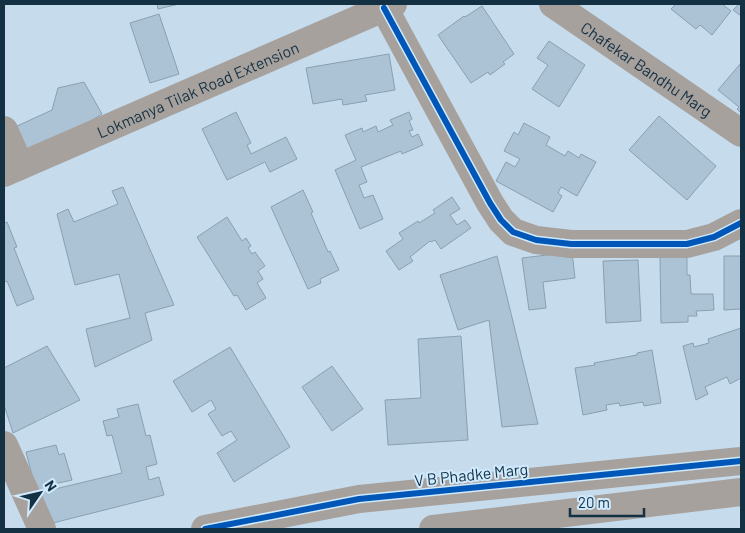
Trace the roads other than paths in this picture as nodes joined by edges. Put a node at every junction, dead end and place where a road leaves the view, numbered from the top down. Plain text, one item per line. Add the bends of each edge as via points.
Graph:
1 (553, 4) edge
2 (388, 6) edge
3 (4, 130) edge
4 (741, 133) edge
5 (12, 170) edge
6 (741, 223) edge
7 (4, 445) edge
8 (741, 461) edge
9 (741, 492) edge
10 (42, 529) edge
11 (205, 529) edge
12 (433, 529) edge

1 - 4 street, Chafekar Bandhu Marg
2 - 5 street, Lokmanya Tilak Road Extension
2 - 6 street via 490,202 513,232 536,240 571,244 687,244 714,237
3 - 5 street
7 - 10 street
8 - 11 street, V B Phadke Marg via 359,499
9 - 12 street

